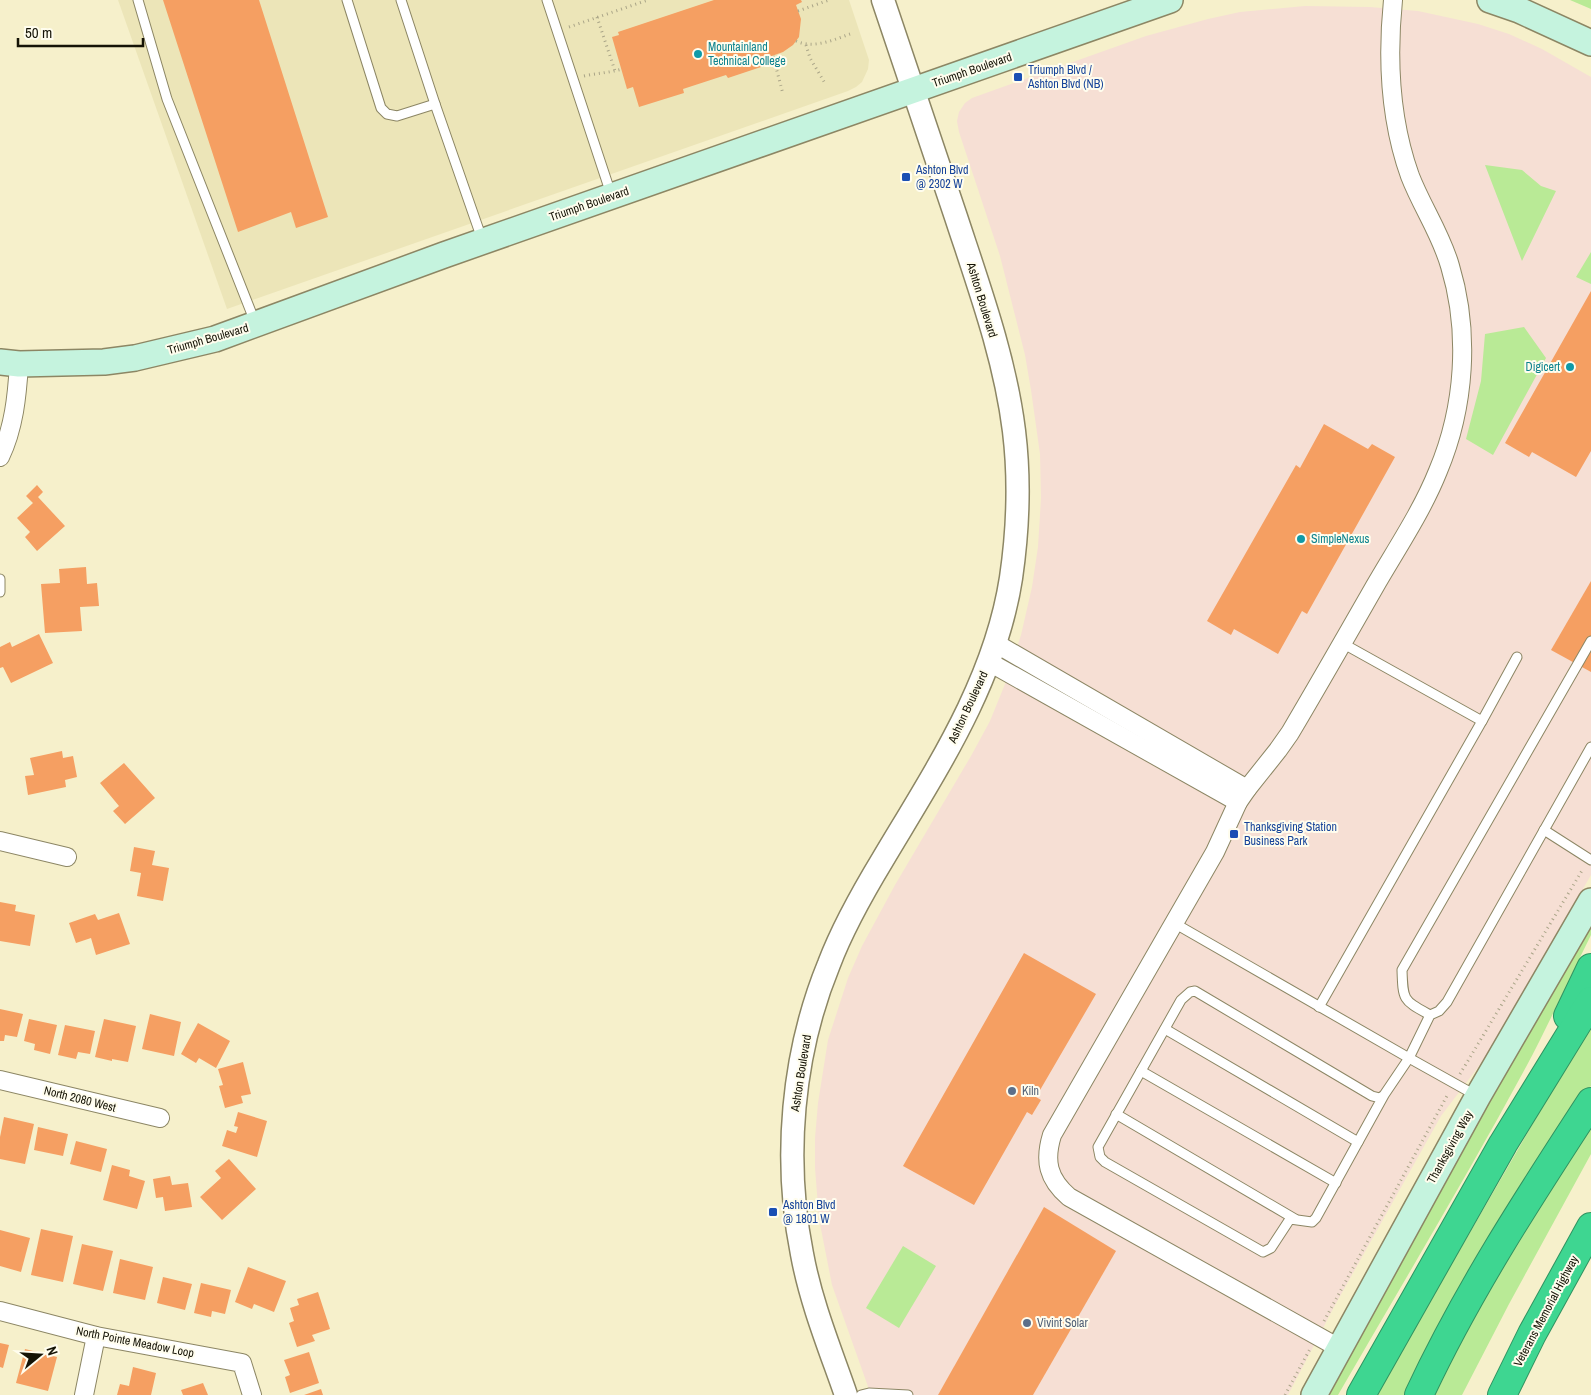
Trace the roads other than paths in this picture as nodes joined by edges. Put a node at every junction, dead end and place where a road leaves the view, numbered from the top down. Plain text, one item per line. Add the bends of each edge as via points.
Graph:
1 (138, 0) edge
2 (347, 0) edge
3 (401, 0) edge
4 (547, 0) edge
5 (883, 0) edge
6 (1170, 0) edge
7 (1393, 0) edge
8 (1490, 0) edge
9 (1591, 43) edge
10 (913, 90) junction
11 (435, 104) junction
12 (611, 196) junction
13 (483, 241) junction
14 (256, 325) junction
15 (10, 363) edge
16 (0, 457) edge
17 (0, 579) edge
18 (0, 592) edge
19 (1591, 641) edge
20 (1342, 643) junction
21 (992, 652) junction
22 (1517, 657) dead end
23 (1482, 721) junction
24 (1591, 747) edge
25 (1242, 795) junction
26 (1544, 830) junction
27 (0, 841) edge
28 (67, 857) dead end
29 (1590, 860) edge
30 (1591, 901) edge
31 (1174, 924) junction
32 (1591, 968) edge
33 (1591, 1000) edge
34 (1319, 1007) junction
35 (1430, 1015) junction
36 (1165, 1029) junction
37 (1408, 1058) junction
38 (1141, 1071) junction
39 (0, 1080) edge
40 (1384, 1096) junction
41 (1478, 1096) junction
42 (1591, 1102) edge
43 (1116, 1114) junction
44 (160, 1118) dead end
45 (1358, 1142) junction
46 (1503, 1144) junction
47 (1336, 1183) junction
48 (1295, 1219) junction
49 (1591, 1227) edge
50 (0, 1311) edge
51 (96, 1336) junction
52 (1339, 1348) junction
53 (84, 1395) edge
54 (252, 1395) edge
55 (846, 1395) edge
56 (861, 1395) edge
57 (908, 1395) edge
58 (1314, 1395) edge
59 (1361, 1395) edge
60 (1419, 1395) edge
61 (1502, 1395) edge

1 - 14 lane via 167,99
2 - 11 lane via 381,108 387,114 397,116
3 - 11 lane
4 - 12 lane
5 - 10 street, Ashton Boulevard
6 - 10 main road, Triumph Boulevard
7 - 20 street via 1390,58 1394,113 1410,176 1450,265 1459,308 1462,370 1455,420 1438,472
8 - 9 main road
10 - 12 main road, Triumph Boulevard
10 - 21 street, Ashton Boulevard via 998,350 1014,430 1017,524 1010,581
11 - 13 lane
12 - 13 main road, Triumph Boulevard
13 - 14 main road, Triumph Boulevard
14 - 15 main road, Triumph Boulevard via 215,339 135,358 104,362
15 - 16 street via 16,403
17 - 18 lane
19 - 35 lane via 1402,970 1403,992 1409,1003
20 - 23 lane
20 - 25 street via 1290,733
21 - 25 street
21 - 55 street, Ashton Boulevard via 953,741 868,886 829,962 802,1053 795,1110 794,1207 802,1256 816,1309
22 - 23 lane
23 - 34 lane
24 - 26 lane
25 - 31 street via 1215,852
26 - 29 lane
26 - 35 lane via 1446,1002 1439,1011
27 - 28 street
30 - 41 main road, Thanksgiving Way
31 - 34 lane
31 - 52 street via 1052,1135 1047,1157 1052,1176 1069,1197
32 - 46 highway
33 - 46 highway
34 - 37 lane
35 - 37 lane
36 - 38 lane
36 - 40 lane via 1181,1000 1195,991 1372,1096
36 - 45 lane
37 - 40 lane
37 - 41 lane
38 - 43 lane
38 - 47 lane
39 - 44 street, North 2080 West
40 - 45 lane
41 - 52 main road, Thanksgiving Way
42 - 60 highway via 1489,1263
43 - 48 lane
43 - 48 lane via 1098,1147 1105,1162 1263,1252 1271,1248 1287,1222
45 - 47 lane
46 - 59 highway
47 - 48 lane via 1312,1222
49 - 61 highway, Veterans Memorial Highway
50 - 51 street, North Pointe Meadow Loop
51 - 53 street
51 - 54 street, North Pointe Meadow Loop via 242,1363
52 - 58 main road, Thanksgiving Way
56 - 57 lane

